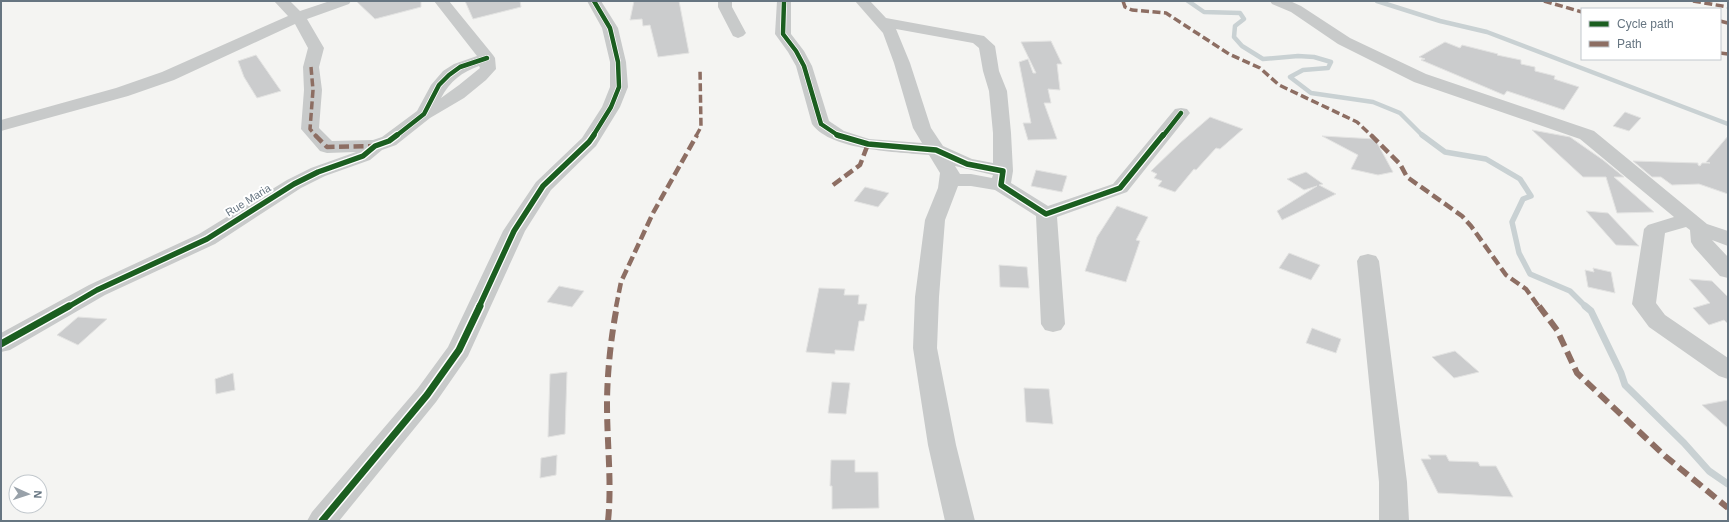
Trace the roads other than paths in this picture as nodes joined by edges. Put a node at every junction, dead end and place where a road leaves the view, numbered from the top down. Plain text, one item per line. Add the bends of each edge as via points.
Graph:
1 (281, 1) edge
2 (344, 1) edge
3 (441, 1) edge
4 (594, 1) edge
5 (725, 1) edge
6 (784, 1) edge
7 (862, 1) edge
8 (1277, 1) edge
9 (298, 17) junction
10 (882, 22) junction
11 (738, 32) dead end
12 (1182, 113) dead end
13 (1, 126) edge
14 (375, 146) junction
15 (936, 150) junction
16 (1002, 178) junction
17 (949, 180) junction
18 (1046, 214) junction
19 (1694, 224) junction
20 (1728, 239) edge
21 (1368, 261) dead end
22 (1728, 271) edge
23 (1054, 324) dead end
24 (1, 344) edge
25 (1728, 370) edge
26 (322, 521) edge
27 (960, 521) edge
28 (1394, 521) edge

1 - 9 street
2 - 9 street
3 - 14 street, Rue Maria via 487,58 460,67 449,75 439,85 424,114 389,141
4 - 26 street via 610,28 618,62 619,87 611,107 589,142 543,186 514,231 459,350 427,395
5 - 11 street via 725,8
6 - 15 street via 783,34 804,66 821,124 837,135 868,144
7 - 10 street
8 - 19 street via 1296,9 1344,41 1420,78 1587,135
9 - 13 street via 168,76 122,92
9 - 14 street via 316,48 312,67 310,129 327,147
10 - 15 street via 890,32 902,63 922,128
10 - 16 street via 978,39 987,46 991,71 998,91 1002,133
12 - 18 street via 1120,188
14 - 24 street, Rue Maria via 363,156 318,172 294,184 206,239 97,290
15 - 16 street
15 - 17 street via 950,173
16 - 17 street
16 - 18 street
17 - 27 street via 935,220 925,348 942,445
18 - 23 street
19 - 20 street
19 - 22 street via 1702,242
19 - 25 street via 1655,229 1644,304 1657,321
21 - 28 street via 1392,474

